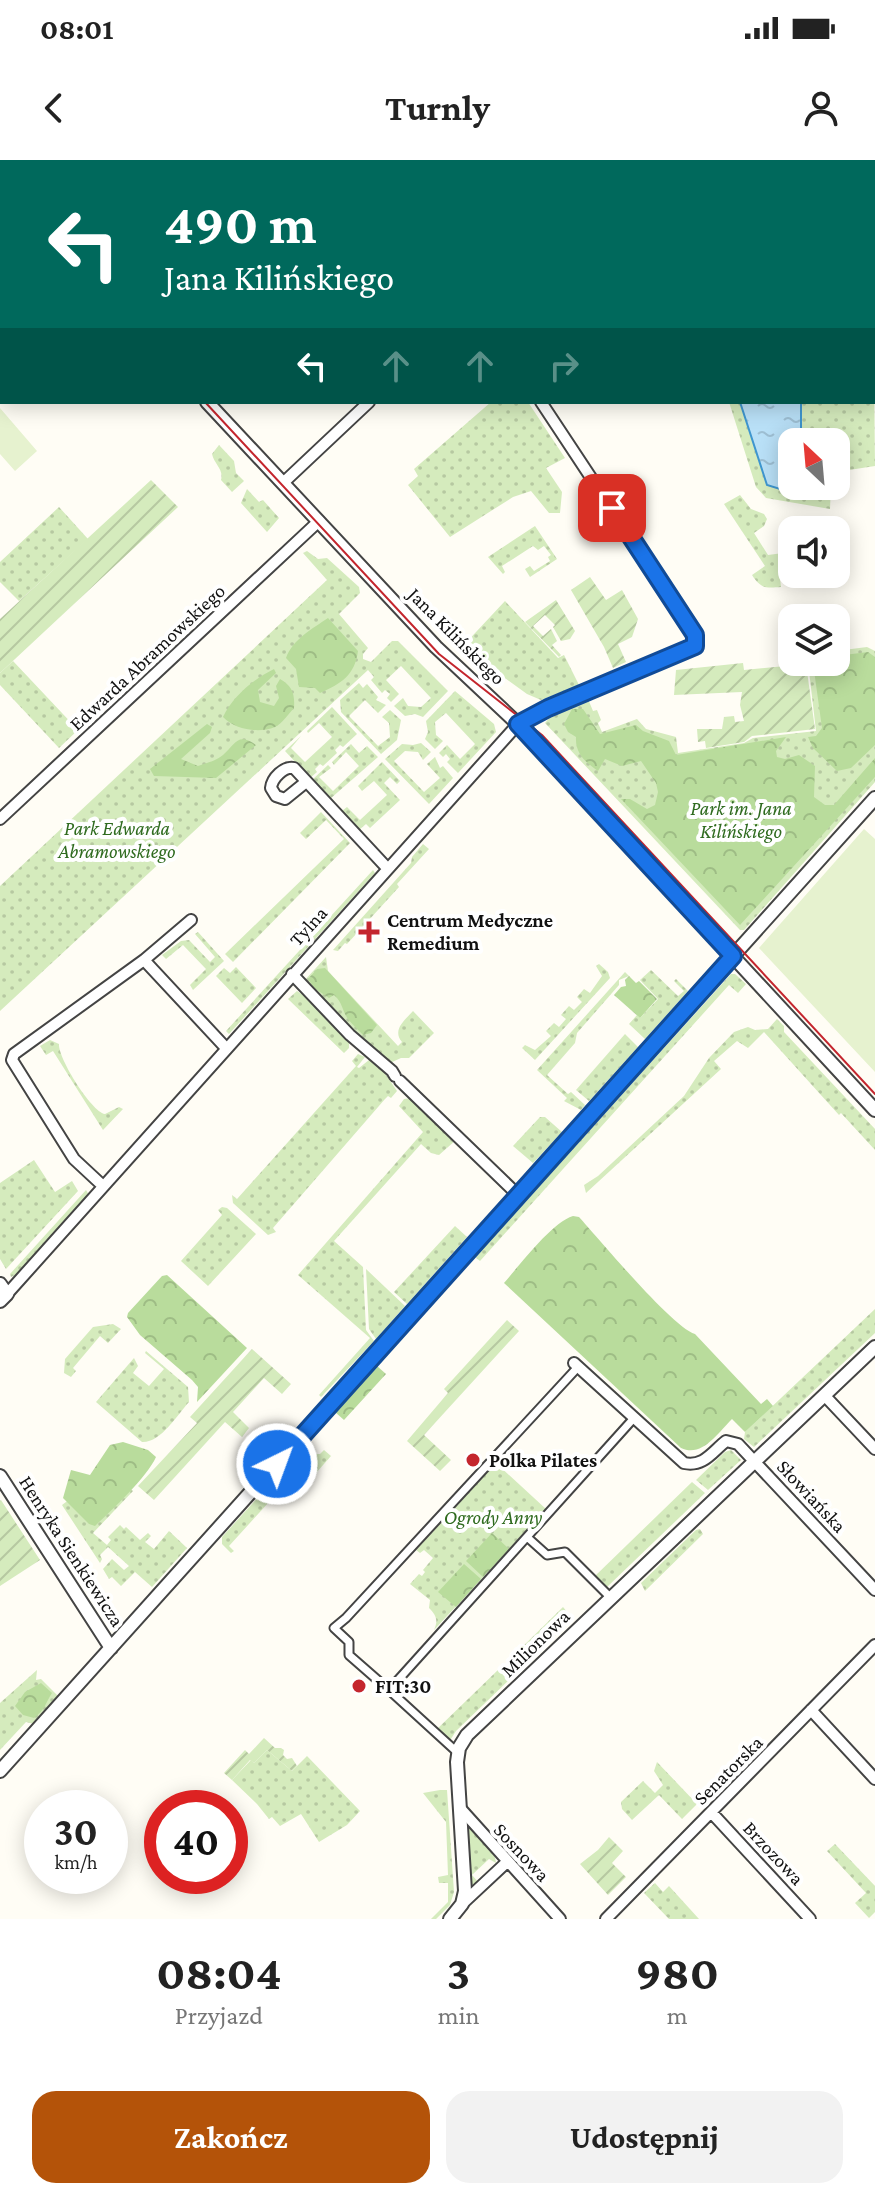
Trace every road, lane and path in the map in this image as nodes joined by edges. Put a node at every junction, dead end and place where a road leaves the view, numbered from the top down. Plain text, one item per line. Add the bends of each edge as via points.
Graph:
1 (209, 404) edge
2 (367, 404) edge
3 (542, 404) edge
4 (283, 483) junction
5 (319, 521) junction
6 (518, 724) junction
7 (306, 782) dead end
8 (875, 798) edge
9 (0, 819) edge
10 (388, 869) junction
11 (191, 920) dead end
12 (733, 956) junction
13 (144, 960) junction
14 (292, 974) junction
15 (226, 1048) junction
16 (875, 1110) edge
17 (103, 1186) junction
18 (518, 1195) junction
19 (2, 1293) edge
20 (875, 1347) edge
21 (576, 1365) joint
22 (825, 1396) junction
23 (634, 1418) junction
24 (875, 1449) edge
25 (755, 1461) junction
26 (0, 1476) edge
27 (527, 1537) junction
28 (875, 1590) edge
29 (611, 1598) junction
30 (875, 1645) edge
31 (111, 1648) junction
32 (389, 1690) junction
33 (811, 1710) junction
34 (458, 1753) junction
35 (0, 1771) edge
36 (875, 1779) edge
37 (460, 1808) junction
38 (711, 1812) junction
39 (507, 1862) junction
40 (462, 1904) junction
41 (450, 1919) edge
42 (560, 1919) edge
43 (606, 1919) edge
44 (810, 1919) edge

1 - 4 street, Jana Kilińskiego
2 - 4 street
3 - 6 street, Tylna via 695,635 695,646
4 - 5 street, Jana Kilińskiego
5 - 6 street, Jana Kilińskiego via 436,647
5 - 9 street, Edwarda Abramowskiego
6 - 10 street, Tylna
6 - 12 street, Jana Kilińskiego
7 - 10 street
8 - 12 street
10 - 14 street, Tylna
11 - 13 street
12 - 16 street, Jana Kilińskiego
12 - 18 street
13 - 15 street
13 - 17 street via 12,1060 74,1159
14 - 15 street, Tylna
14 - 18 street
15 - 17 street, Tylna
17 - 19 street, Tylna
18 - 31 street
20 - 22 street, Milionowa
21 - 23 street
21 - 32 street via 334,1628 349,1642 349,1655
22 - 24 street
22 - 25 street, Milionowa
23 - 25 street via 684,1463 703,1461 730,1441
23 - 27 street
25 - 28 street, Słowiańska
25 - 29 street, Milionowa
26 - 31 street, Henryka Sienkiewicza
27 - 29 street via 547,1555 565,1552
27 - 32 street
29 - 34 street, Milionowa via 467,1735
30 - 33 street, Senatorska
31 - 35 street
32 - 34 street
33 - 36 street
33 - 38 street, Senatorska
34 - 37 street
37 - 39 street, Sosnowa
37 - 40 street
38 - 43 street, Senatorska
38 - 44 street, Brzozowa
39 - 40 street
39 - 42 street, Sosnowa
40 - 41 street

